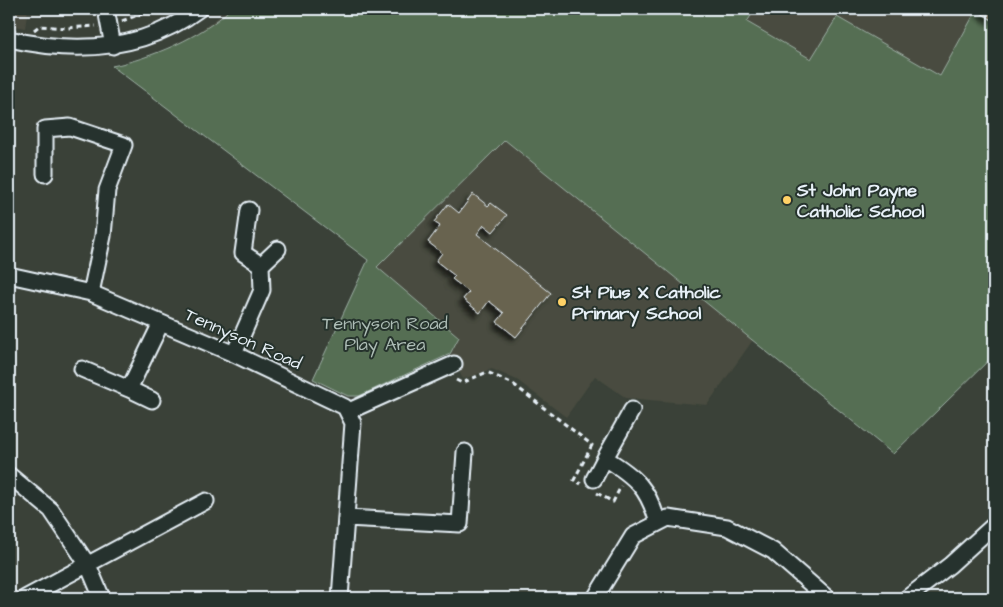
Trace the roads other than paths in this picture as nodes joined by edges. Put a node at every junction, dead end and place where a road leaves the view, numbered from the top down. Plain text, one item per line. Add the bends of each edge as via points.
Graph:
1 (106, 9) edge
2 (199, 9) edge
3 (15, 41) edge
4 (112, 46) junction
5 (45, 174) dead end
6 (249, 210) dead end
7 (278, 249) dead end
8 (261, 265) junction
9 (9, 275) edge
10 (91, 293) junction
11 (161, 322) junction
12 (234, 354) junction
13 (454, 364) dead end
14 (82, 369) dead end
15 (129, 389) junction
16 (152, 400) dead end
17 (632, 410) dead end
18 (349, 411) junction
19 (465, 452) dead end
20 (605, 458) junction
21 (9, 475) edge
22 (589, 484) road end
23 (206, 501) dead end
24 (346, 518) junction
25 (658, 523) junction
26 (994, 525) edge
27 (88, 565) junction
28 (25, 598) edge
29 (102, 598) edge
30 (340, 598) edge
31 (595, 598) edge
32 (826, 598) edge
33 (907, 598) edge

1 - 4 street
2 - 4 street via 188,18 152,34
3 - 4 street via 66,48
5 - 10 street via 45,129 70,127 124,145 107,190 103,236
6 - 8 street via 243,253
7 - 8 street
8 - 12 street via 262,290
9 - 10 street, Tennyson Road
10 - 11 street, Tennyson Road
11 - 12 street, Tennyson Road
11 - 15 street
12 - 18 street, Tennyson Road
13 - 18 street
14 - 15 street
15 - 16 street
17 - 20 street
18 - 24 street via 353,423
19 - 24 street via 460,524
20 - 22 street
20 - 25 street via 628,472 651,498
21 - 27 street via 51,510
23 - 27 street
24 - 30 street
25 - 31 street via 633,536
25 - 32 street via 668,518 727,526 773,551
26 - 33 street
27 - 28 street
27 - 29 street

